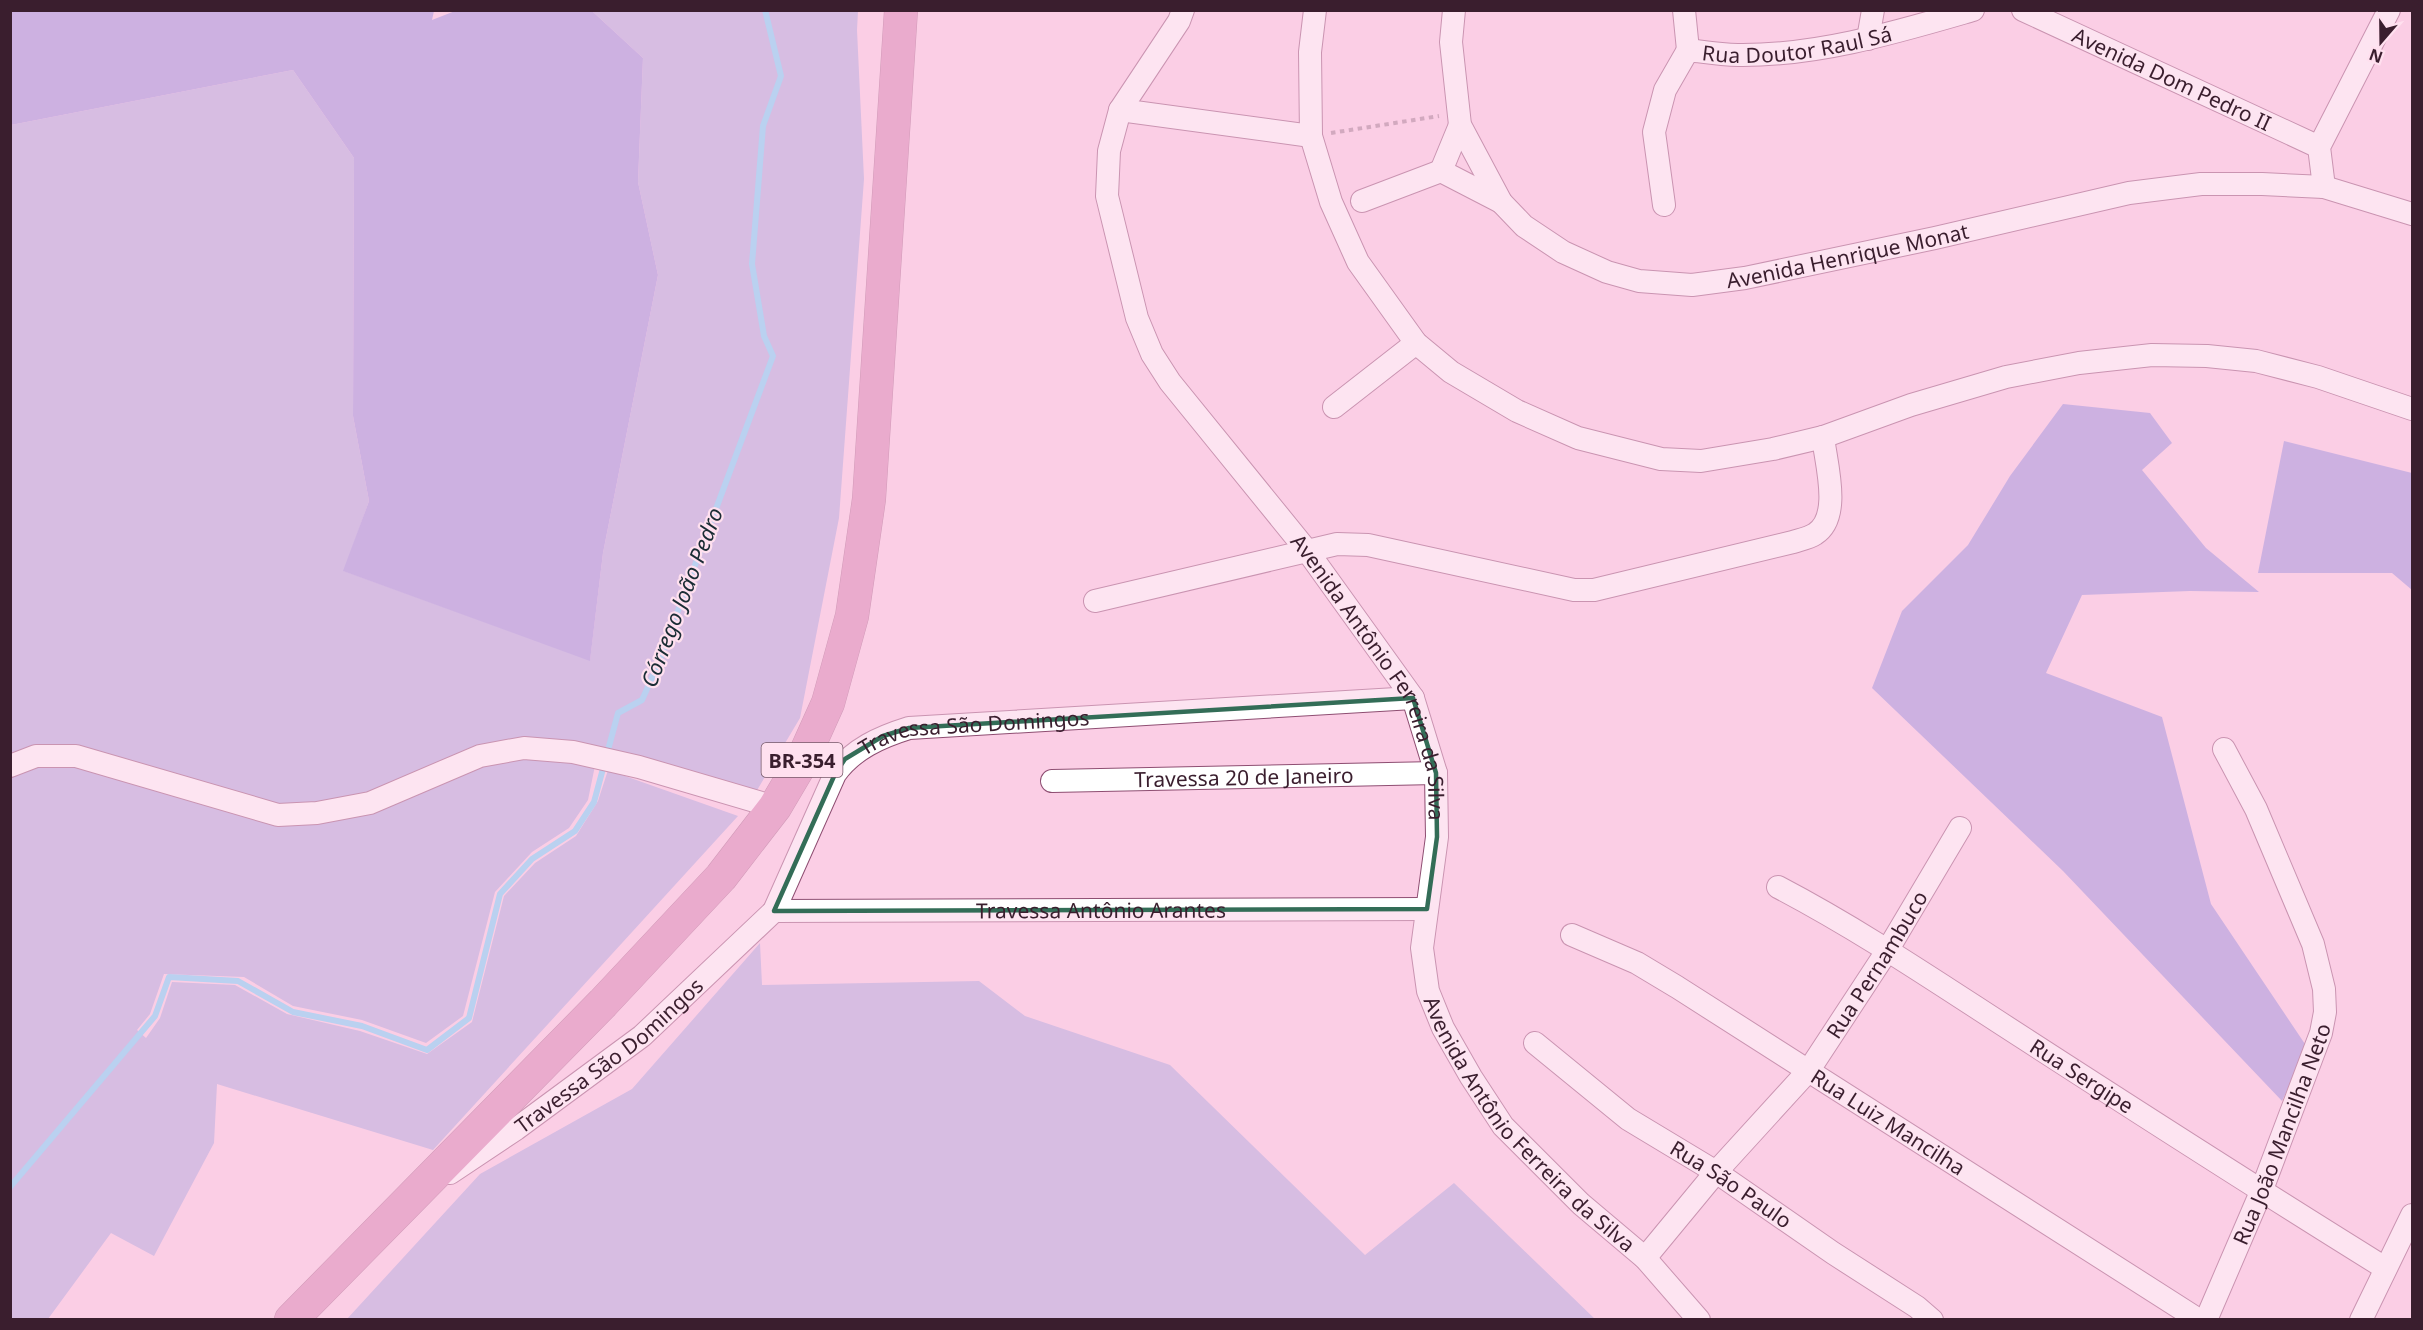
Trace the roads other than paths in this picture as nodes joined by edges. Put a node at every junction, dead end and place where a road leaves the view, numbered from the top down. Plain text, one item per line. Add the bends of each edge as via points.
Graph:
1 (901, 10) edge
2 (1184, 10) edge
3 (1315, 10) edge
4 (1454, 10) edge
5 (1684, 10) edge
6 (1873, 10) edge
7 (1973, 10) edge
8 (2024, 10) edge
9 (2389, 10) edge
10 (1868, 39) junction
11 (1688, 50) junction
12 (1120, 110) junction
13 (1459, 119) junction
14 (1311, 136) junction
15 (2319, 147) junction
16 (1441, 171) junction
17 (2324, 187) junction
18 (1362, 201) dead end
19 (1501, 202) junction
20 (1664, 205) dead end
21 (2412, 214) edge
22 (1416, 343) junction
23 (1334, 407) dead end
24 (2412, 409) edge
25 (1823, 437) junction
26 (1308, 552) junction
27 (1095, 601) dead end
28 (1413, 699) junction
29 (2224, 749) dead end
30 (10, 766) edge
31 (1436, 773) junction
32 (1052, 781) dead end
33 (775, 807) junction
34 (1960, 828) dead end
35 (1778, 887) dead end
36 (1426, 909) junction
37 (774, 911) junction
38 (1572, 936) dead end
39 (1887, 951) junction
40 (1535, 1043) dead end
41 (1809, 1070) junction
42 (1716, 1172) junction
43 (2261, 1191) junction
44 (412, 1198) junction
45 (2412, 1215) edge
46 (1645, 1258) junction
47 (2385, 1268) junction
48 (290, 1318) edge
49 (1699, 1320) edge
50 (1932, 1320) edge
51 (2199, 1320) edge
52 (2206, 1320) edge
53 (2361, 1320) edge

1 - 33 highway, BR-354 via 869,499 852,616 828,703 801,763
2 - 12 street, Avenida Antônio Ferreira da Silva
3 - 14 street via 1310,52
4 - 13 street, Avenida Henrique Monat via 1451,42
5 - 11 street
6 - 10 street
7 - 10 street, Rua Doutor Raul Sá
8 - 15 street, Avenida Dom Pedro II
9 - 15 street
10 - 11 street, Rua Doutor Raul Sá via 1796,52 1737,55
11 - 20 street via 1665,90 1654,132
12 - 14 street
12 - 26 street, Avenida Antônio Ferreira da Silva via 1109,151 1107,196 1131,299 1148,345 1170,382
13 - 16 street
13 - 19 street, Avenida Henrique Monat
14 - 22 street via 1331,202 1358,262
15 - 17 street
16 - 18 street
16 - 19 street
17 - 19 street, Avenida Henrique Monat via 2201,184 2129,193 1935,238 1692,285 1639,281 1607,272 1563,252 1524,226
17 - 21 street, Avenida Henrique Monat
22 - 23 street
22 - 25 street via 1450,372 1517,411 1578,438 1623,451 1661,459 1701,461
24 - 25 street via 2256,361 2152,356 2079,363 2006,377
25 - 26 street via 1832,501 1828,520 1815,534 1594,590 1574,590 1368,545 1337,544
26 - 27 street
26 - 28 street, Avenida Antônio Ferreira da Silva
28 - 31 street, Avenida Antônio Ferreira da Silva
28 - 37 street, Travessa São Domingos via 909,728 883,736 845,759 835,774
29 - 43 street, Rua João Mancilha Neto via 2256,809 2313,944 2324,989 2323,1022
30 - 33 street via 36,756 76,756 278,815 370,803 480,756 524,748 573,752 639,766
31 - 32 street, Travessa 20 de Janeiro
31 - 36 street, Avenida Antônio Ferreira da Silva via 1437,837
33 - 44 highway, BR-354 via 721,877
34 - 39 street, Rua Pernambuco
35 - 39 street, Rua Sergipe
36 - 37 street, Travessa Antônio Arantes
36 - 46 street, Avenida Antônio Ferreira da Silva via 1422,948 1428,991 1443,1028 1471,1077 1503,1126 1539,1164
37 - 44 street, Travessa São Domingos via 642,1036 516,1129
38 - 41 street, Rua Luiz Mancilha via 1647,969
39 - 41 street, Rua Pernambuco
39 - 43 street, Rua Sergipe
40 - 42 street, Rua São Paulo via 1628,1119
41 - 42 street, Rua Pernambuco
41 - 51 street, Rua Luiz Mancilha
42 - 46 street, Rua Pernambuco
42 - 50 street, Rua São Paulo via 1917,1306
43 - 47 street, Rua Sergipe
43 - 52 street, Rua João Mancilha Neto
44 - 48 highway, BR-354
45 - 47 street
46 - 49 street, Avenida Antônio Ferreira da Silva
47 - 53 street

